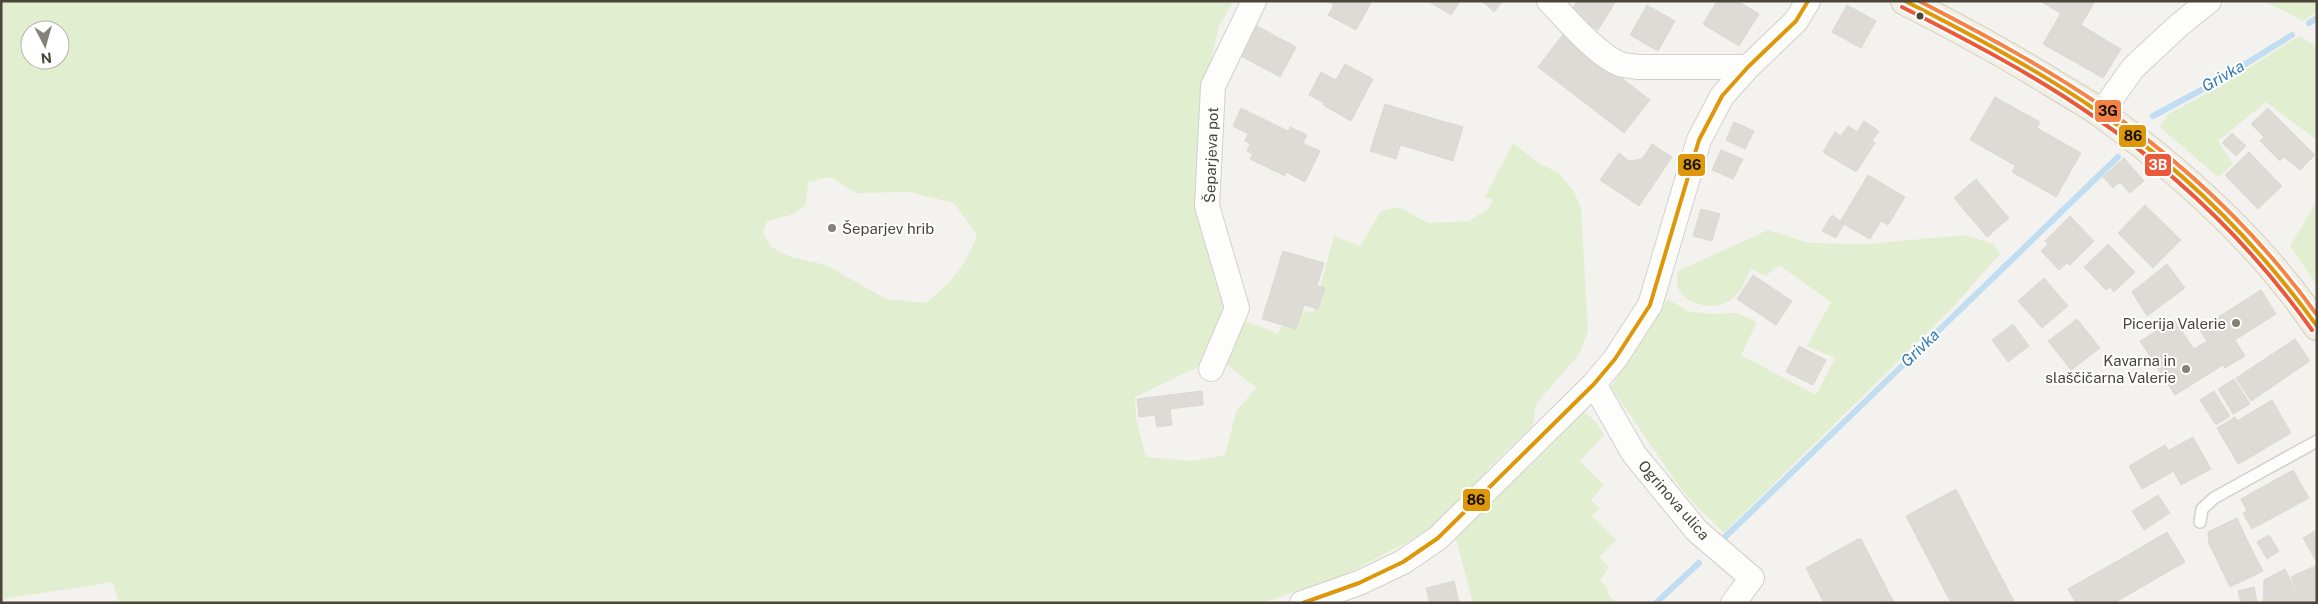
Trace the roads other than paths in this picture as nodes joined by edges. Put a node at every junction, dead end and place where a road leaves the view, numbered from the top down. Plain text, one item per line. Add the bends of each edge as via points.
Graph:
1 (1254, 1) edge
2 (1549, 1) edge
3 (1808, 1) edge
4 (1905, 1) edge
5 (2209, 1) edge
6 (1748, 67) junction
7 (2101, 113) junction
8 (2317, 326) edge
9 (1211, 369) dead end
10 (1594, 384) junction
11 (2317, 441) edge
12 (2200, 522) dead end
13 (1302, 603) edge
14 (1733, 603) edge

1 - 9 street, Šeparjeva pot via 1214,86 1207,206 1237,308
2 - 6 street via 1584,37 1622,65
3 - 6 street via 1796,21
4 - 7 main road via 2004,53
5 - 7 street via 2133,68
6 - 10 street via 1722,96 1699,140 1650,305 1615,359
7 - 8 main road via 2194,188 2244,238
10 - 13 street via 1438,538 1403,562 1358,583
10 - 14 street, Ogrinova ulica via 1634,454 1697,531 1752,578
11 - 12 lane via 2214,498 2202,509

